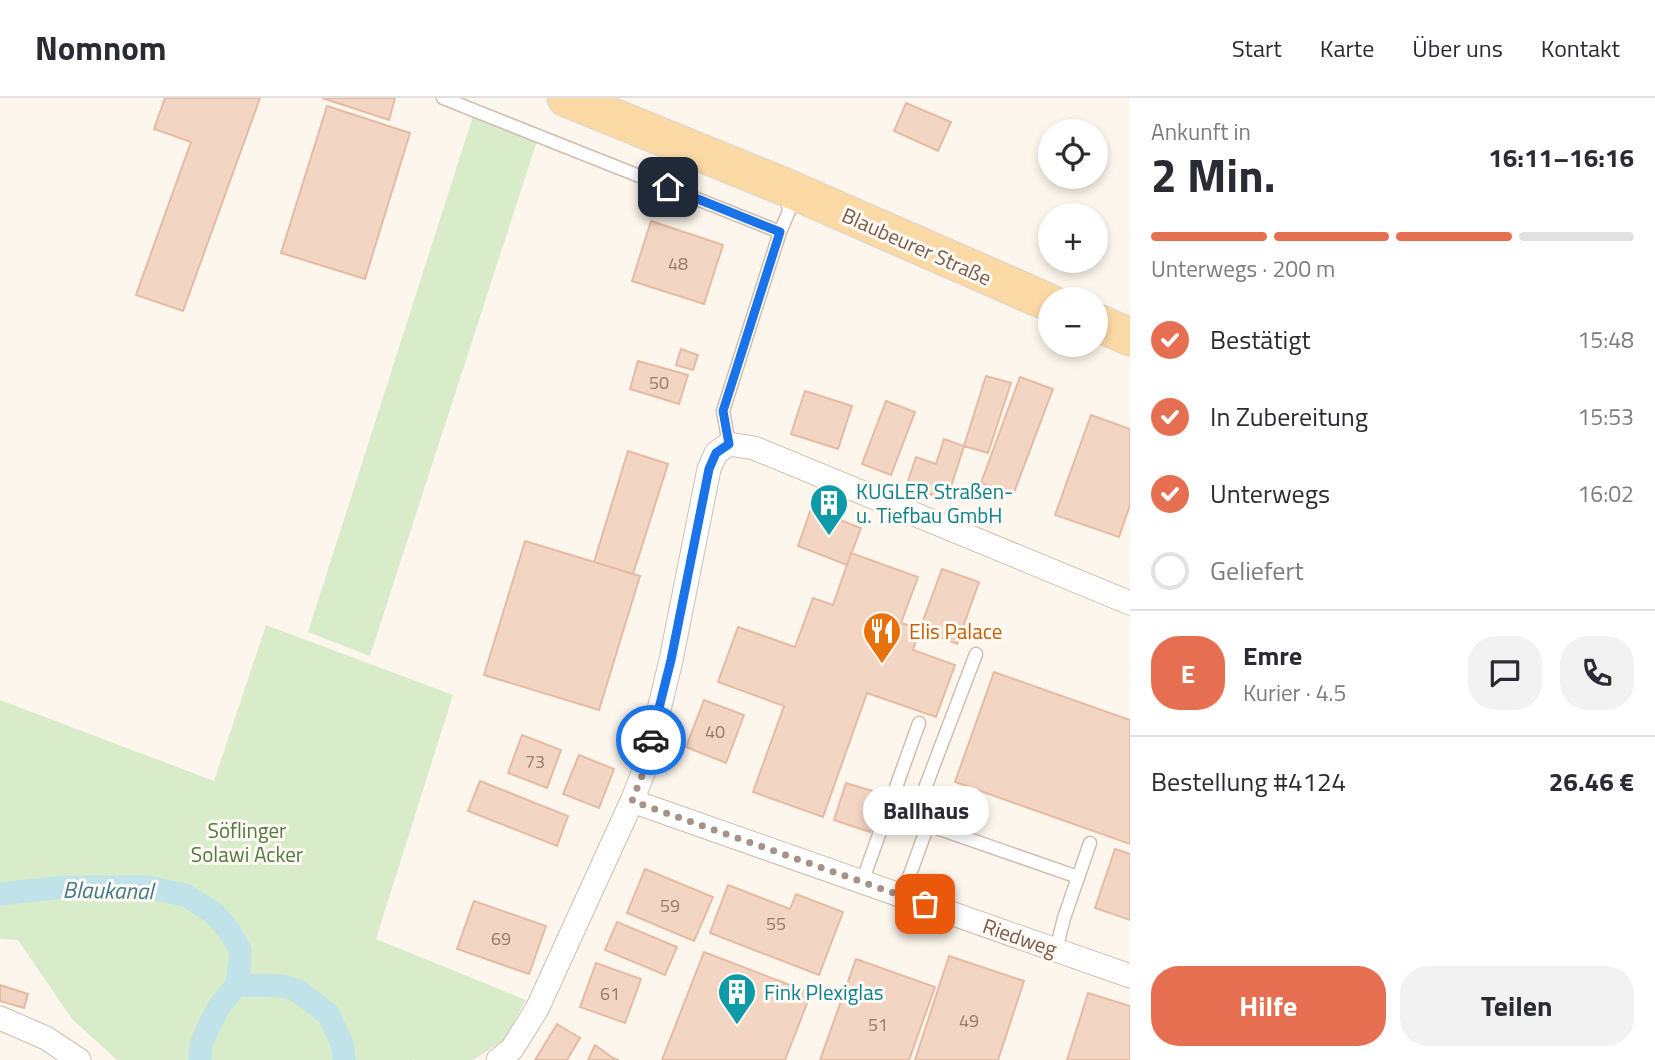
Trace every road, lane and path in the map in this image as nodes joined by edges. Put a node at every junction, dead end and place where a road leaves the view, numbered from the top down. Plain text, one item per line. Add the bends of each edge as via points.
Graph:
1 (443, 98) edge
2 (566, 98) edge
3 (785, 187) junction
4 (780, 232) junction
5 (1038, 298) edge
6 (1108, 327) edge
7 (1130, 337) edge
8 (729, 444) junction
9 (1130, 603) edge
10 (976, 654) dead end
11 (919, 723) dead end
12 (632, 801) junction
13 (928, 825) junction
14 (1090, 843) dead end
15 (1079, 877) junction
16 (862, 881) junction
17 (902, 896) junction
18 (1056, 950) junction
19 (1130, 976) edge
20 (0, 1018) edge
21 (79, 1060) edge
22 (498, 1060) edge

1 - 4 lane
2 - 3 main road, Blaubeurer Straße
3 - 4 lane via 789,211
3 - 5 main road, Blaubeurer Straße
4 - 8 lane via 723,411
6 - 7 main road
8 - 9 street via 754,448
8 - 12 street via 716,453 709,469 671,660 645,768
10 - 13 lane via 922,796
11 - 16 lane
12 - 16 street, Riedweg
12 - 22 street via 537,1009 512,1049
13 - 15 lane
13 - 17 lane
14 - 15 lane
15 - 18 lane
16 - 17 street, Riedweg
17 - 18 street, Riedweg
18 - 19 street, Riedweg
20 - 21 street via 46,1038

